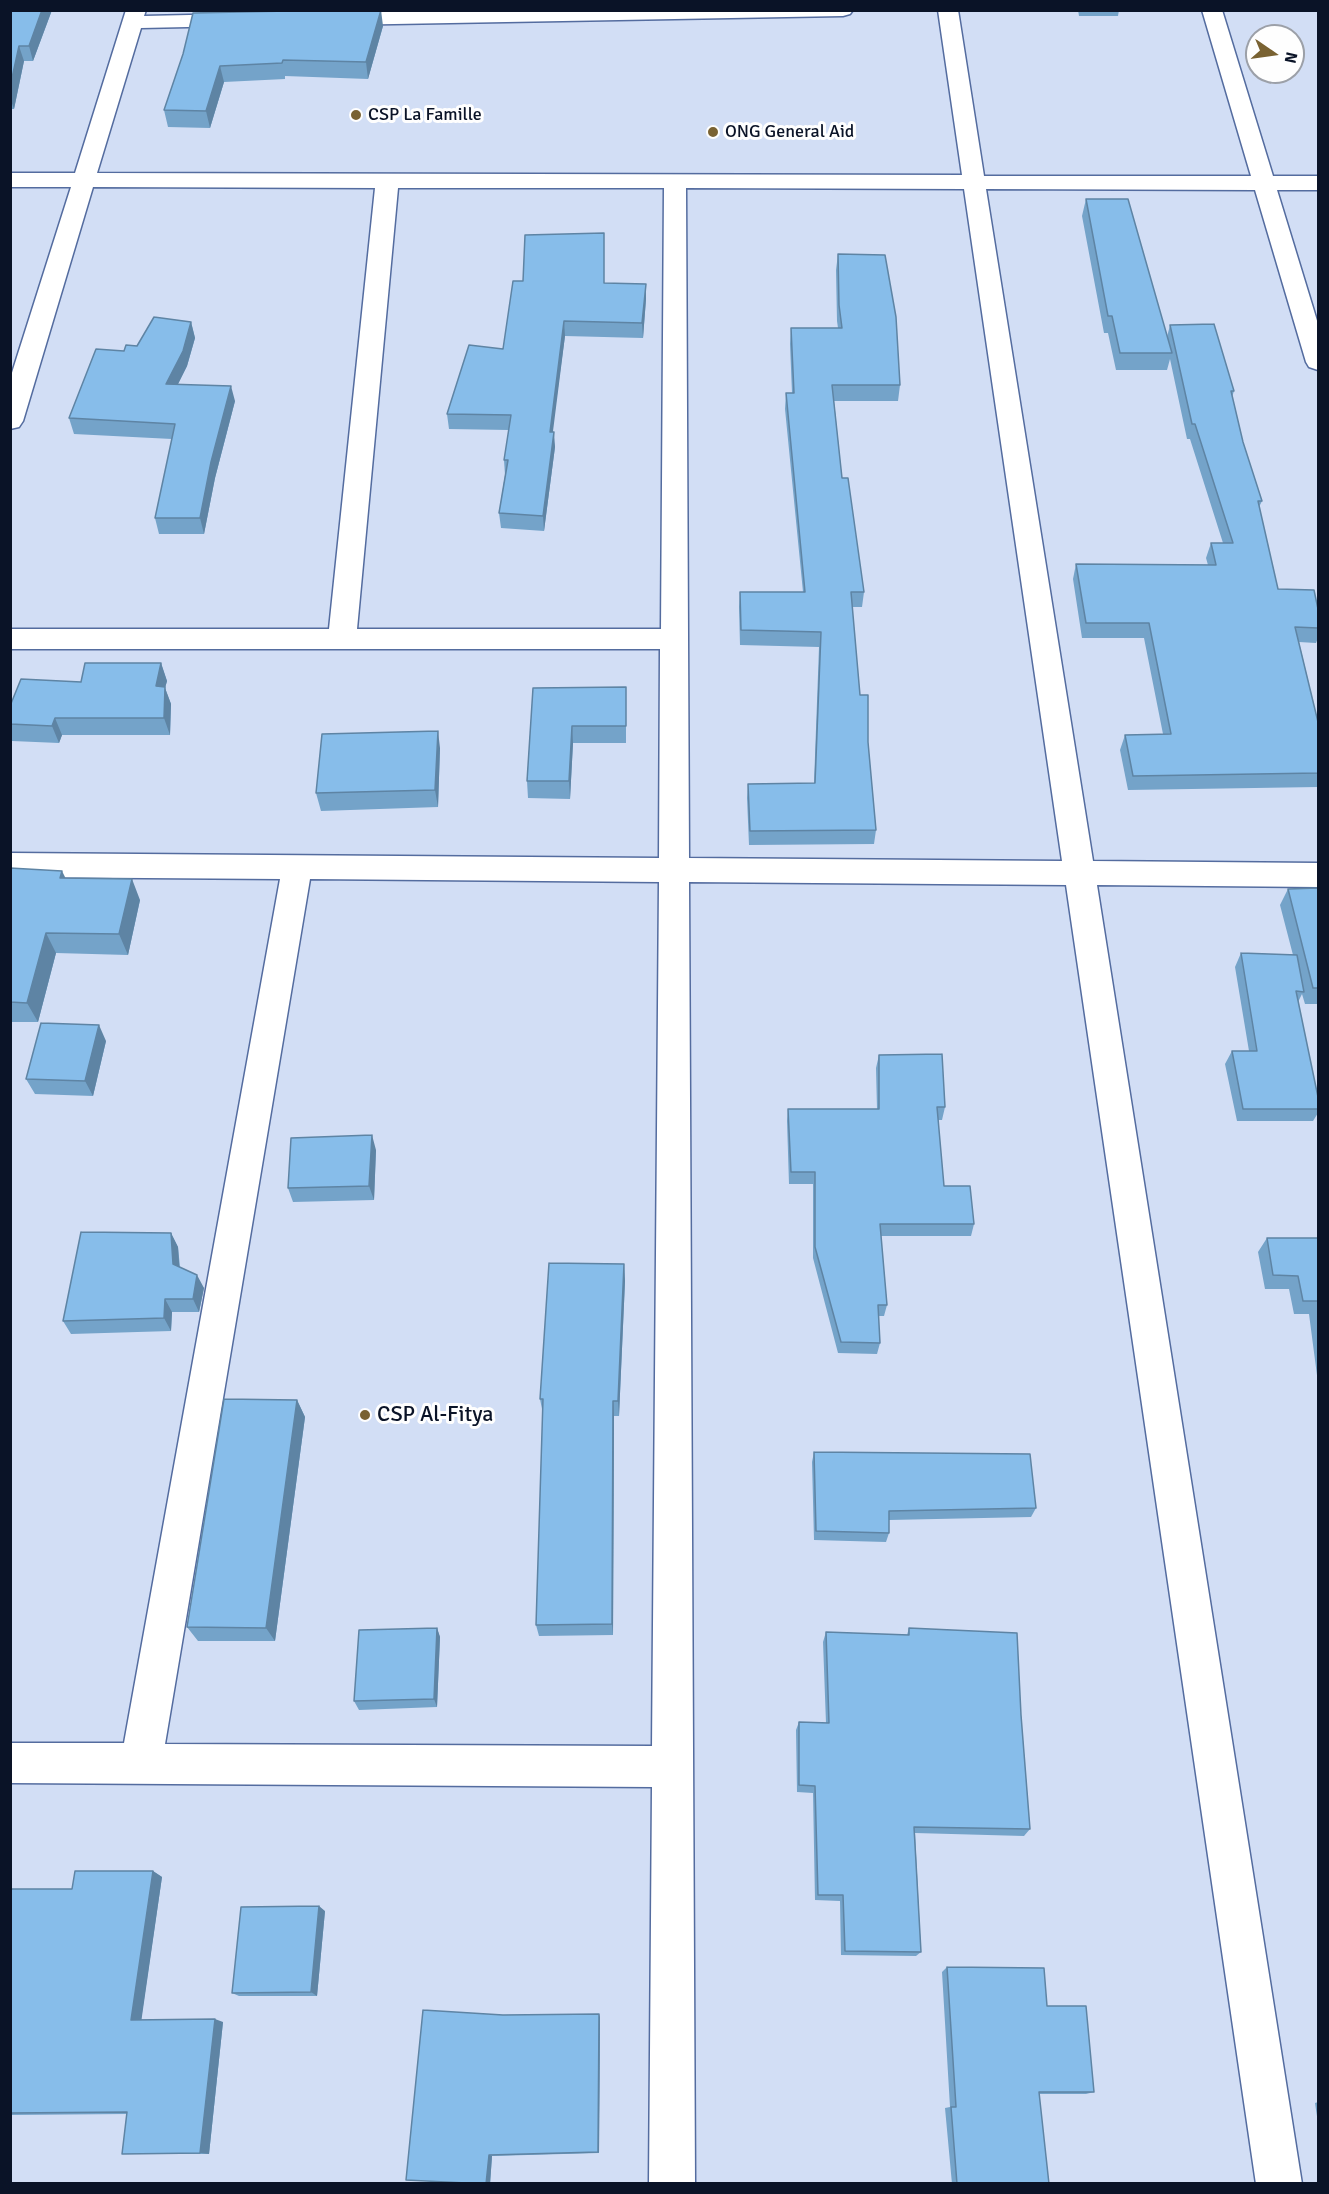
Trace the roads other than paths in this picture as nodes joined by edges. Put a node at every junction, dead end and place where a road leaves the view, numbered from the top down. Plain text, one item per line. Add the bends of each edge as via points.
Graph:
1 (843, 10) edge
2 (948, 10) edge
3 (1212, 10) edge
4 (673, 12) edge
5 (134, 16) edge
6 (313, 19) edge
7 (253, 20) edge
8 (10, 180) edge
9 (84, 181) junction
10 (387, 181) junction
11 (675, 182) junction
12 (974, 182) junction
13 (1264, 183) junction
14 (1318, 183) edge
15 (1318, 362) edge
16 (10, 421) edge
17 (10, 639) edge
18 (342, 639) junction
19 (674, 639) junction
20 (10, 865) edge
21 (297, 867) junction
22 (674, 870) junction
23 (1080, 873) junction
24 (1318, 875) edge
25 (10, 1763) edge
26 (141, 1764) junction
27 (672, 1767) junction
28 (672, 2184) edge
29 (1279, 2184) edge

1 - 4 street
2 - 12 street
3 - 13 street
4 - 6 street
5 - 7 street
5 - 9 street
8 - 9 street
9 - 10 street
9 - 16 street
10 - 11 street
10 - 18 street
11 - 12 street
11 - 19 street
12 - 13 street
12 - 23 street
13 - 14 street
13 - 15 street
17 - 18 street
18 - 19 street
19 - 22 street
20 - 21 street
21 - 22 street
21 - 26 street
22 - 23 street
22 - 27 street
23 - 24 street
23 - 29 street
25 - 26 street
26 - 27 street
27 - 28 street

